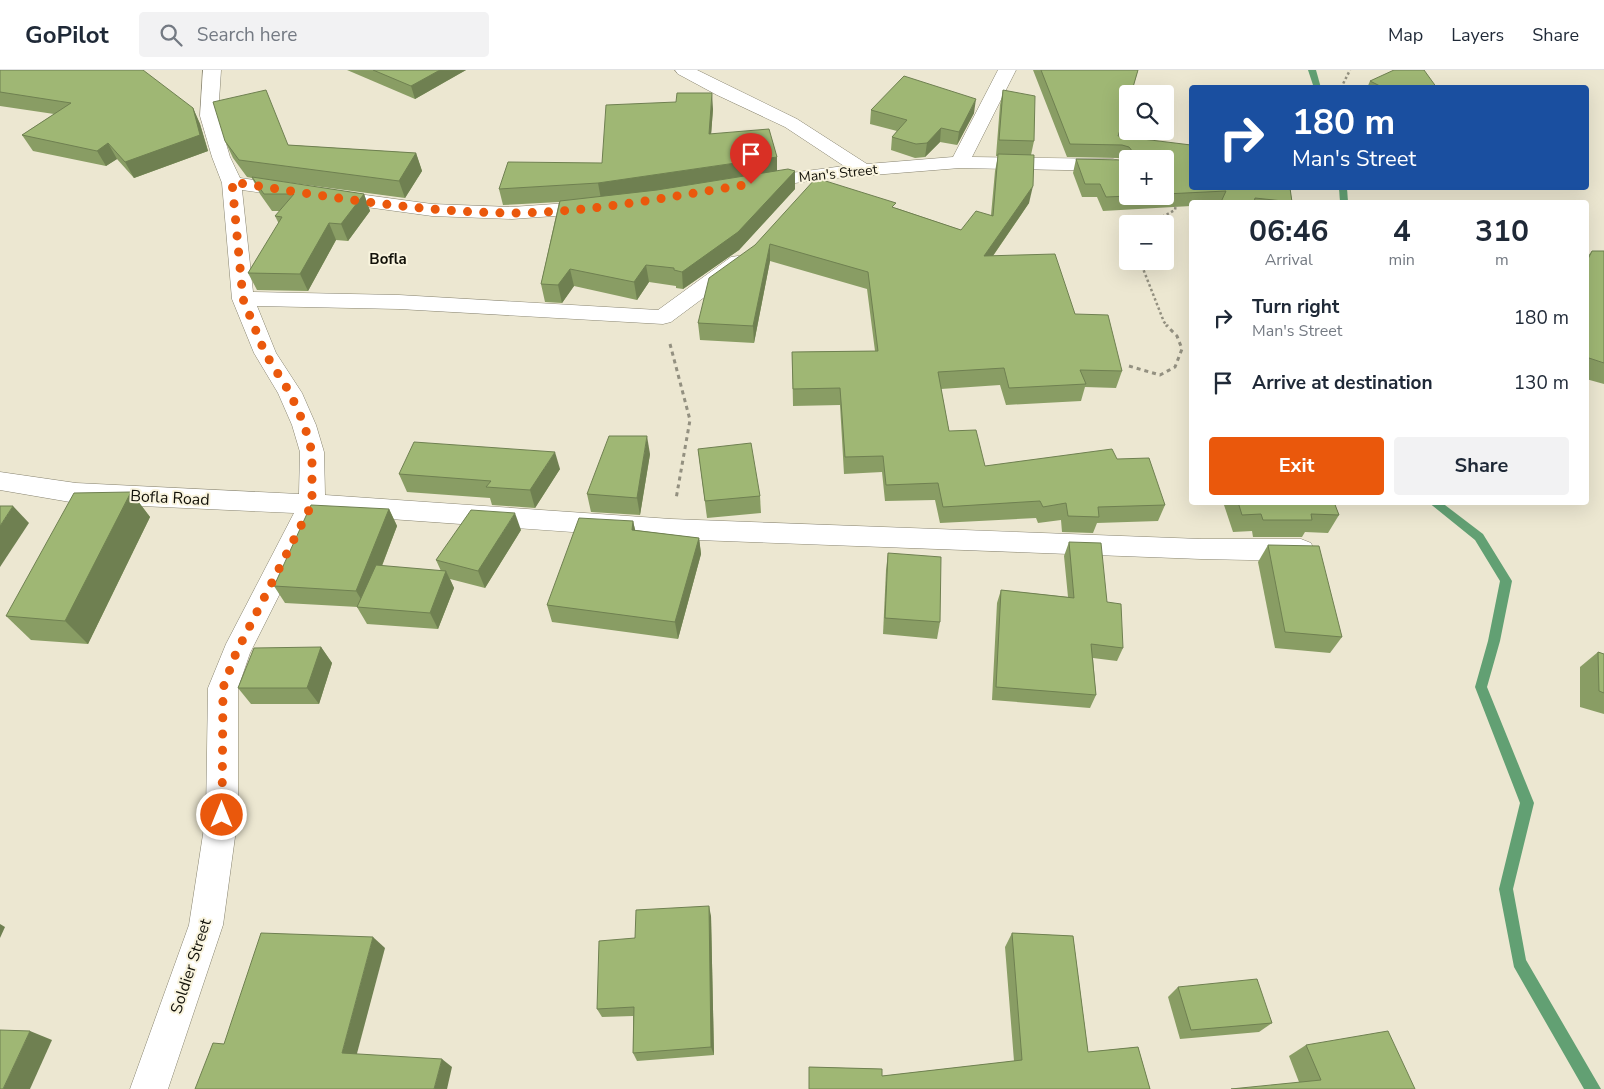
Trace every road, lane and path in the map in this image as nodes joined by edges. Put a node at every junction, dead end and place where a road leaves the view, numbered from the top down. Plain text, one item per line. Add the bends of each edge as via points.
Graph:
1 (212, 70) edge
2 (684, 70) edge
3 (1007, 70) edge
4 (1350, 70) edge
5 (1342, 85) edge
6 (960, 162) junction
7 (1118, 166) edge
8 (862, 169) junction
9 (823, 173) junction
10 (232, 182) junction
11 (742, 185) edge
12 (804, 193) edge
13 (1174, 197) edge
14 (611, 205) edge
15 (1164, 215) edge
16 (753, 249) edge
17 (1144, 270) edge
18 (243, 299) junction
19 (663, 316) junction
20 (1129, 366) dead end
21 (0, 481) edge
22 (312, 504) junction
23 (671, 529) junction
24 (1318, 550) edge
25 (150, 1089) edge

1 - 10 street, Soldier Street via 209,116
2 - 8 street via 791,123
3 - 6 street
4 - 5 path
6 - 7 street, Man's Street
6 - 8 street, Man's Street
8 - 9 street, Man's Street
9 - 11 street, Man's Street
9 - 12 street
10 - 14 street via 432,210 512,213
10 - 18 street, Soldier Street
13 - 15 path via 1175,210
16 - 19 street
17 - 20 path via 1164,322 1177,336 1182,349 1175,367 1160,375
18 - 19 street via 399,302
18 - 22 street, Soldier Street via 265,353 290,393 304,424 312,452
19 - 23 path via 690,420
21 - 22 street, Bofla Road via 76,493
22 - 23 street, Bofla Road
22 - 25 street, Soldier Street via 236,653 223,688 222,815 206,924
23 - 24 street, Bofla Road via 1201,550

